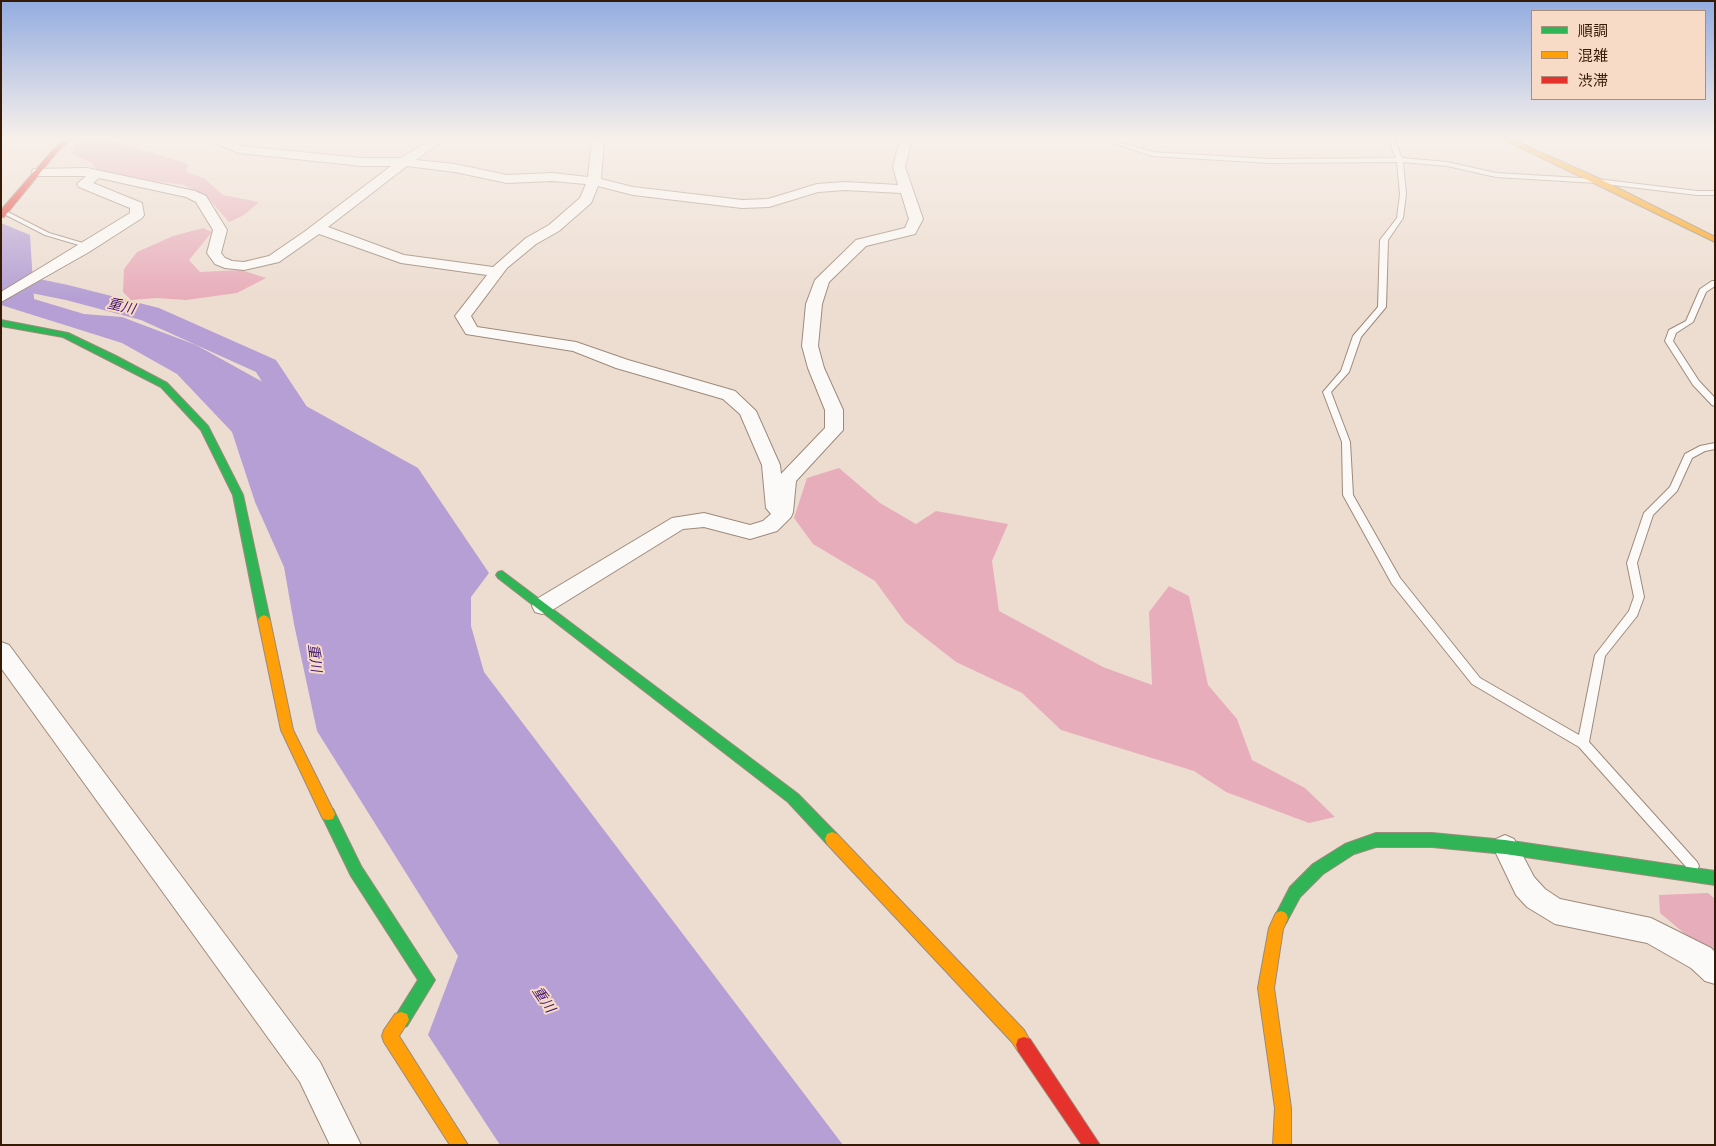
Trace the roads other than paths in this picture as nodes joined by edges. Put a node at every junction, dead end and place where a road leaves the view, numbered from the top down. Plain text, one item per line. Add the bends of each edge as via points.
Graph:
1 (21, 192) edge
2 (104, 192) edge
3 (183, 192) edge
4 (364, 192) edge
5 (589, 192) edge
6 (645, 192) edge
7 (803, 192) edge
8 (907, 192) edge
9 (1403, 192) edge
10 (1620, 192) edge
11 (1693, 192) edge
12 (1715, 193) edge
13 (3, 214) edge
14 (317, 228) junction
15 (1715, 240) edge
16 (87, 248) junction
17 (496, 272) junction
18 (1715, 283) edge
19 (1, 298) edge
20 (1, 323) edge
21 (1715, 403) edge
22 (1715, 446) edge
23 (776, 520) junction
24 (502, 575) dead end
25 (542, 606) junction
26 (1, 651) edge
27 (1583, 744) junction
28 (1505, 847) junction
29 (1709, 877) edge
30 (1715, 884) edge
31 (1715, 971) edge
32 (346, 1145) edge
33 (460, 1145) edge
34 (1092, 1145) edge
35 (1282, 1145) edge

1 - 13 street
2 - 16 street via 137,206 137,215
3 - 14 street via 201,199 220,230 214,254 230,265 244,266 274,259
4 - 14 street
5 - 17 street via 586,200 554,228 531,241
6 - 7 street via 742,204 769,203
8 - 23 street via 916,218 910,230 861,243 822,280 814,304 810,346 834,410 834,430 787,479 784,512
9 - 27 lane via 1400,218 1384,240 1382,307 1357,336 1346,372 1326,392 1346,442 1348,495 1396,581 1476,681
10 - 15 street
11 - 12 lane
13 - 16 lane
14 - 17 street via 401,258
16 - 19 street
17 - 23 street via 463,316 472,331 576,346 622,364 729,395 747,412 771,465
18 - 21 lane via 1703,291 1689,322 1672,332 1669,341 1696,383
20 - 33 street via 65,335 113,358 164,385 205,428 238,495 287,730 356,871 427,980 390,1036
22 - 27 lane via 1688,456 1674,489 1649,513 1632,563 1639,597 1633,612 1600,655
23 - 25 street via 770,526 750,532 704,520 679,523
24 - 25 street
25 - 34 street via 793,798 1018,1036
26 - 32 street via 310,1072
27 - 29 lane
28 - 29 street
28 - 31 street via 1525,886 1555,911 1651,931 1700,958
28 - 35 street via 1432,840 1376,840 1350,849 1318,869 1295,892 1276,928 1266,988 1283,1108
29 - 30 lane

